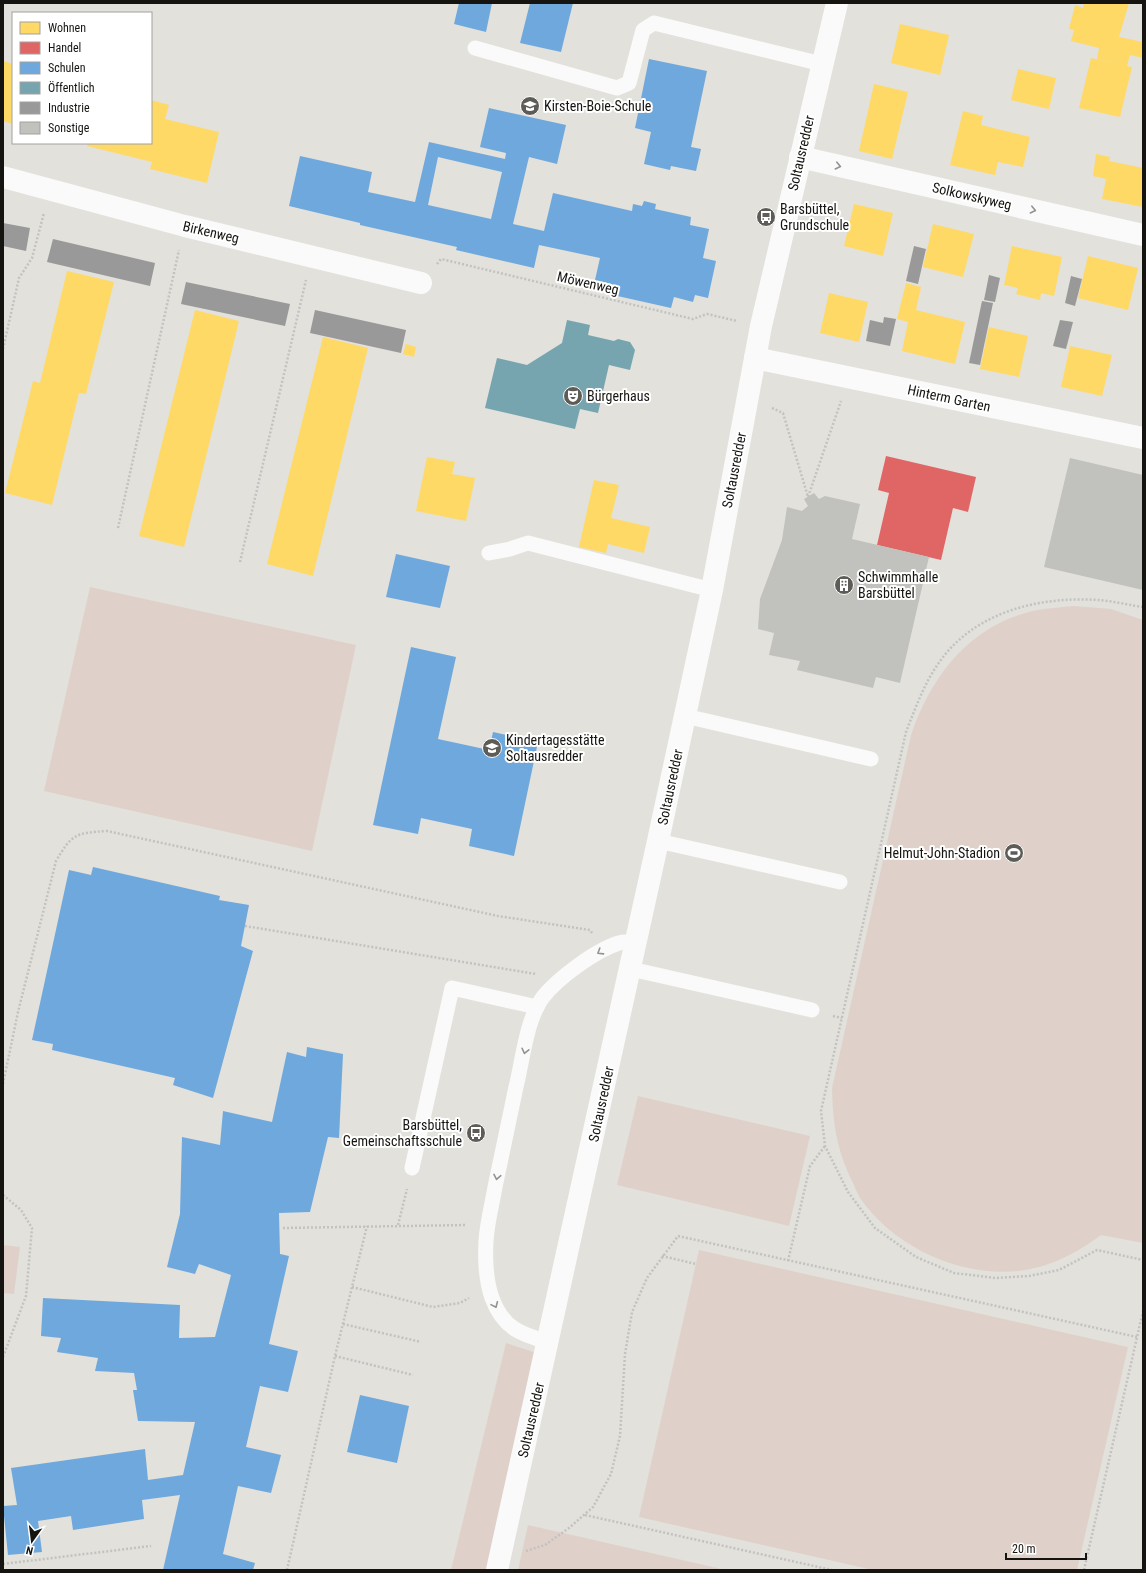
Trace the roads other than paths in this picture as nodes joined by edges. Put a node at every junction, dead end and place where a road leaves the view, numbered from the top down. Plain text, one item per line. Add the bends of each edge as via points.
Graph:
1 (837, 3) edge
2 (475, 48) dead end
3 (822, 64) junction
4 (800, 157) junction
5 (3, 177) edge
6 (1143, 235) edge
7 (420, 283) road end
8 (755, 358) junction
9 (1143, 438) edge
10 (489, 553) dead end
11 (712, 590) junction
12 (685, 716) junction
13 (870, 759) dead end
14 (658, 841) junction
15 (840, 882) dead end
16 (637, 942) junction
17 (631, 969) junction
18 (537, 1007) junction
19 (812, 1010) dead end
20 (412, 1168) road end
21 (548, 1342) junction
22 (499, 1562) edge

1 - 3 street, Soltausredder
2 - 3 lane via 617,88 629,83 643,30 654,23
3 - 4 street, Soltausredder
4 -> 6 street, Solkowskyweg
4 - 8 street, Soltausredder
5 - 7 street, Birkenweg via 184,226
8 - 9 street, Hinterm Garten
8 - 11 street, Soltausredder
10 - 11 lane via 528,543
11 - 12 street, Soltausredder
12 - 13 lane
12 - 14 street, Soltausredder
14 - 15 lane
14 - 16 street, Soltausredder
16 - 17 street, Soltausredder
16 -> 18 lane via 620,942 582,963 554,986
17 - 19 lane
17 - 21 street, Soltausredder
18 - 20 lane via 452,988
18 -> 21 lane via 504,1139 488,1226 486,1261 489,1288 506,1323 527,1336
21 - 22 street, Soltausredder

